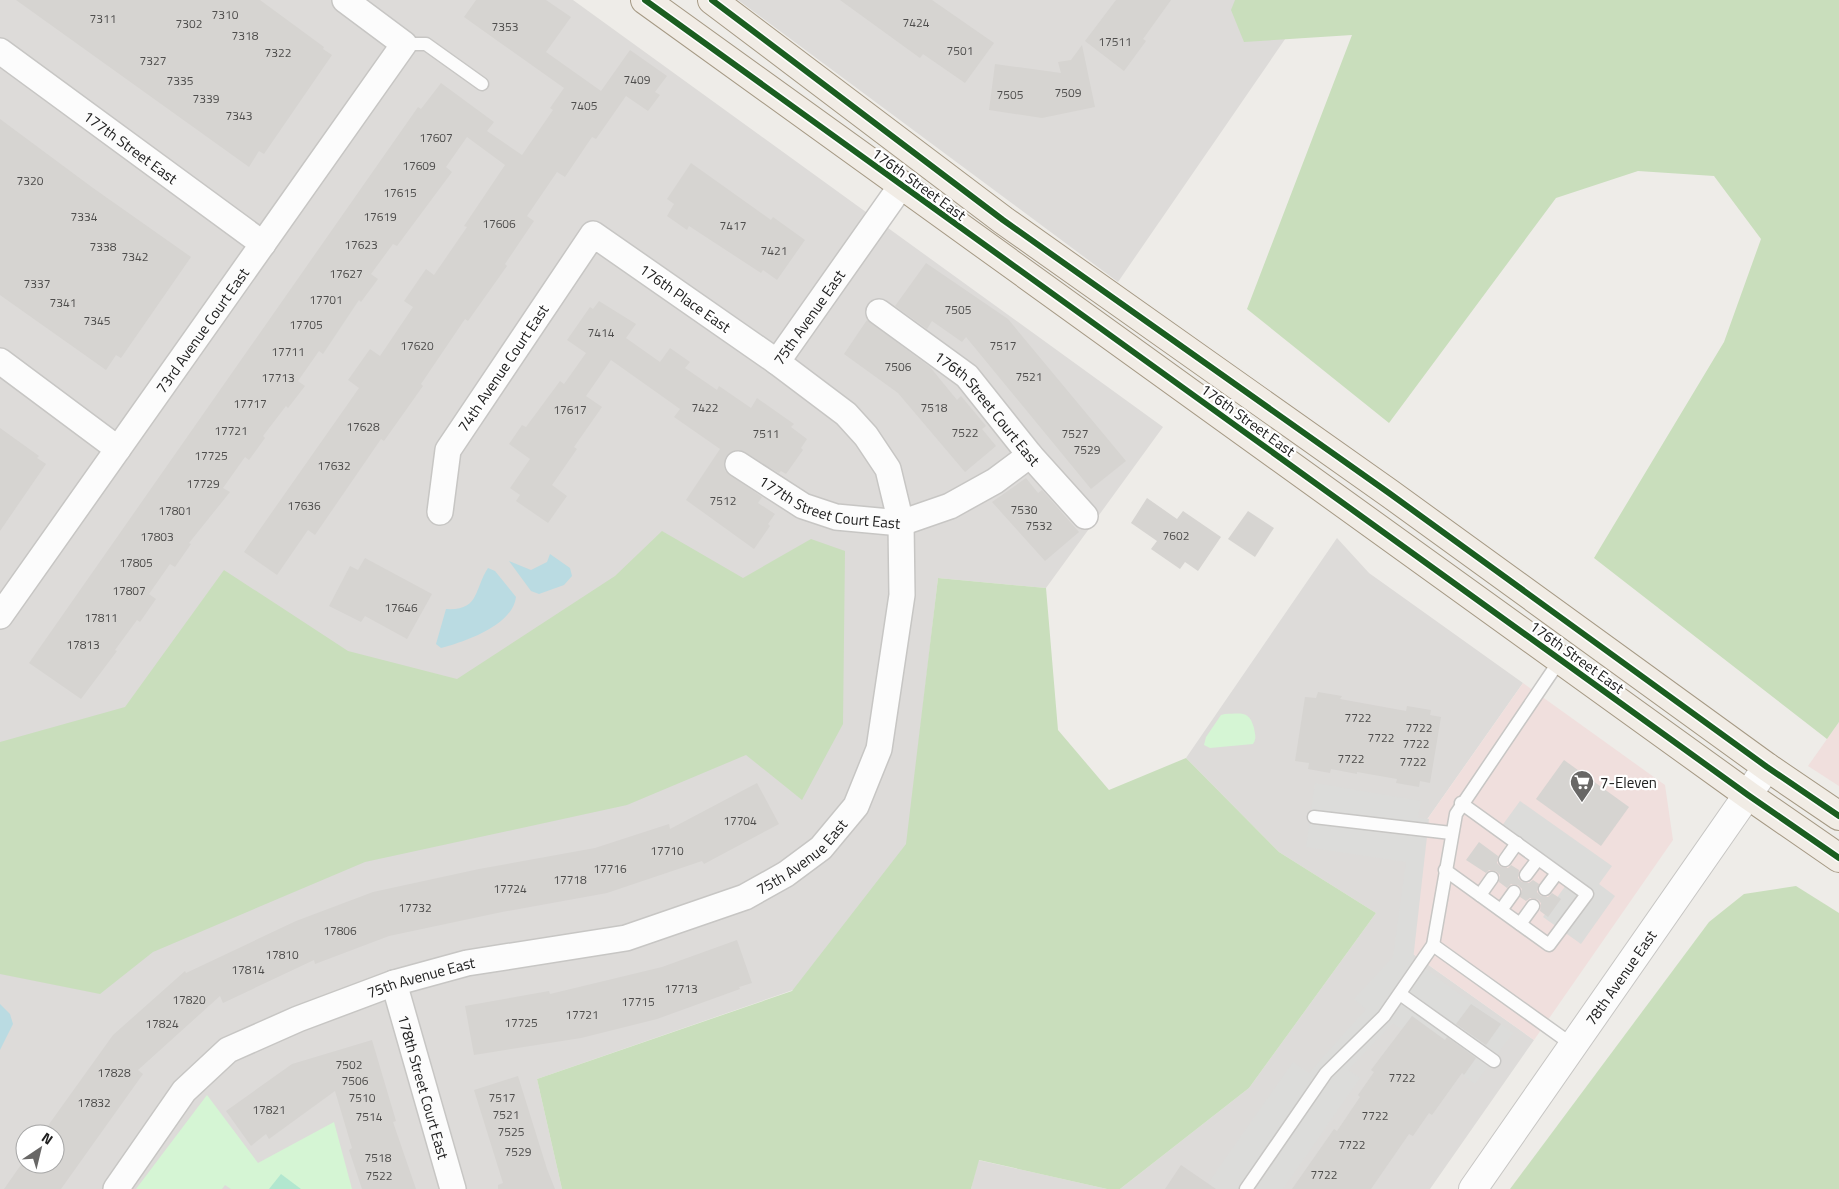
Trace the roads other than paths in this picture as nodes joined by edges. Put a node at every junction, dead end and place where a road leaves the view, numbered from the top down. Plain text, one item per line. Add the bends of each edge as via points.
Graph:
1 (344, 0) edge
2 (645, 0) edge
3 (712, 0) edge
4 (404, 44) junction
5 (0, 51) edge
6 (482, 84) dead end
7 (901, 186) junction
8 (1003, 220) junction
9 (593, 234) joint
10 (262, 244) junction
11 (878, 312) dead end
12 (0, 361) edge
13 (778, 362) junction
14 (118, 449) junction
15 (1030, 455) junction
16 (738, 464) dead end
17 (440, 512) dead end
18 (1085, 516) dead end
19 (901, 523) junction
20 (0, 616) edge
21 (1560, 660) junction
22 (1767, 767) junction
23 (1748, 795) junction
24 (1461, 803) junction
25 (1839, 816) edge
26 (1314, 817) dead end
27 (1451, 833) junction
28 (1517, 843) junction
29 (1839, 858) edge
30 (1538, 859) junction
31 (1505, 860) dead end
32 (1445, 870) junction
33 (1557, 873) junction
34 (1526, 875) dead end
35 (1492, 878) dead end
36 (1546, 889) dead end
37 (1514, 892) dead end
38 (1480, 895) junction
39 (1533, 906) dead end
40 (1501, 910) junction
41 (1520, 924) junction
42 (1433, 944) junction
43 (394, 983) junction
44 (1400, 994) junction
45 (1574, 1046) junction
46 (1494, 1061) dead end
47 (116, 1189) edge
48 (453, 1189) edge
49 (1246, 1189) edge
50 (1473, 1189) edge

1 - 4 street
2 - 7 main road, 176th Street East
3 - 8 main road, 176th Street East
4 - 6 lane via 426,44
4 - 10 street, 73rd Avenue Court East
5 - 10 street, 177th Street East
7 - 8 main road via 927,181
7 - 13 street, 75th Avenue East
7 - 21 main road, 176th Street East
8 - 22 main road, 176th Street East via 1389,492
9 - 13 street, 176th Place East
9 - 17 street, 74th Avenue Court East via 448,450
10 - 14 street, 73rd Avenue Court East
11 - 15 street, 176th Street Court East via 967,376
12 - 14 street
13 - 19 street, 75th Avenue East via 846,414 866,436 888,469
14 - 20 street, 73rd Avenue Court East
15 - 18 street, 176th Street Court East
15 - 19 street, 177th Street Court East via 995,481 950,506
16 - 19 street, 177th Street Court East via 803,506 836,517
19 - 43 street, 75th Avenue East via 902,596 879,749 856,806 821,848 786,874 745,897 626,938 467,963
21 - 23 main road, 176th Street East
21 - 24 lane
22 - 23 street, 78th Avenue East
22 - 25 main road, 176th Street East
23 - 29 main road, 176th Street East
23 - 45 street, 78th Avenue East
24 - 27 lane
24 - 28 lane
26 - 27 lane
27 - 32 lane
28 - 30 lane
28 - 31 lane
30 - 33 lane
30 - 34 lane
32 - 38 lane
32 - 42 lane
33 - 36 lane
33 - 41 lane via 1587,894 1549,946
35 - 38 lane
37 - 40 lane
38 - 40 lane
39 - 41 lane
40 - 41 lane
42 - 44 lane
42 - 45 lane
43 - 47 street, 75th Avenue East via 298,1019 228,1050 184,1091
43 - 48 street, 178th Street Court East
44 - 46 lane
44 - 49 lane via 1384,1016 1326,1073
45 - 50 street, 78th Avenue East

